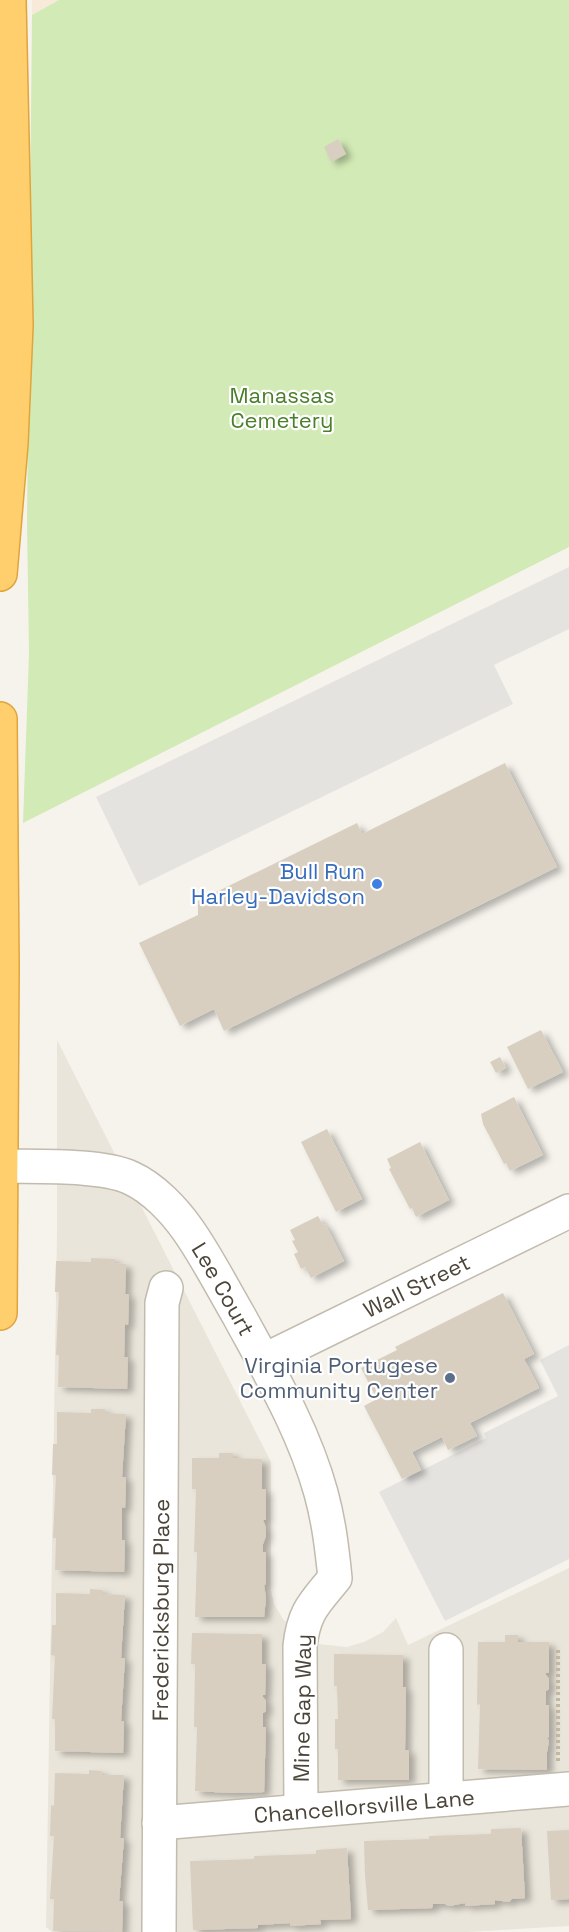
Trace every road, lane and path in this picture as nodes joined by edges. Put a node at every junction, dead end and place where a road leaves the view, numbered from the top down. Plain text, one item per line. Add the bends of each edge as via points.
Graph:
1 (9, 0) edge
2 (0, 560) edge
3 (0, 574) edge
4 (0, 719) edge
5 (1, 1166) edge
6 (569, 1210) edge
7 (166, 1288) dead end
8 (0, 1313) edge
9 (263, 1361) junction
10 (335, 1578) joint
11 (558, 1647) dead end
12 (446, 1650) dead end
13 (563, 1789) edge
14 (446, 1799) junction
15 (301, 1811) junction
16 (159, 1823) junction
17 (159, 1932) edge

1 - 2 highway via 15,325 11,443
2 - 3 highway
4 - 5 highway
5 - 8 highway
5 - 9 street, Lee Court via 95,1169 131,1178 145,1187 187,1229
6 - 9 street, Wall Street
7 - 16 street, Fredericksburg Place via 162,1303
9 - 10 street, Lee Court via 305,1446 321,1492 332,1538
10 - 15 street, Mine Gap Way via 303,1623
11 - 13 path
12 - 14 street
13 - 14 street, Chancellorsville Lane
14 - 15 street, Chancellorsville Lane
15 - 16 street, Chancellorsville Lane
16 - 17 street, Fredericksburg Place

